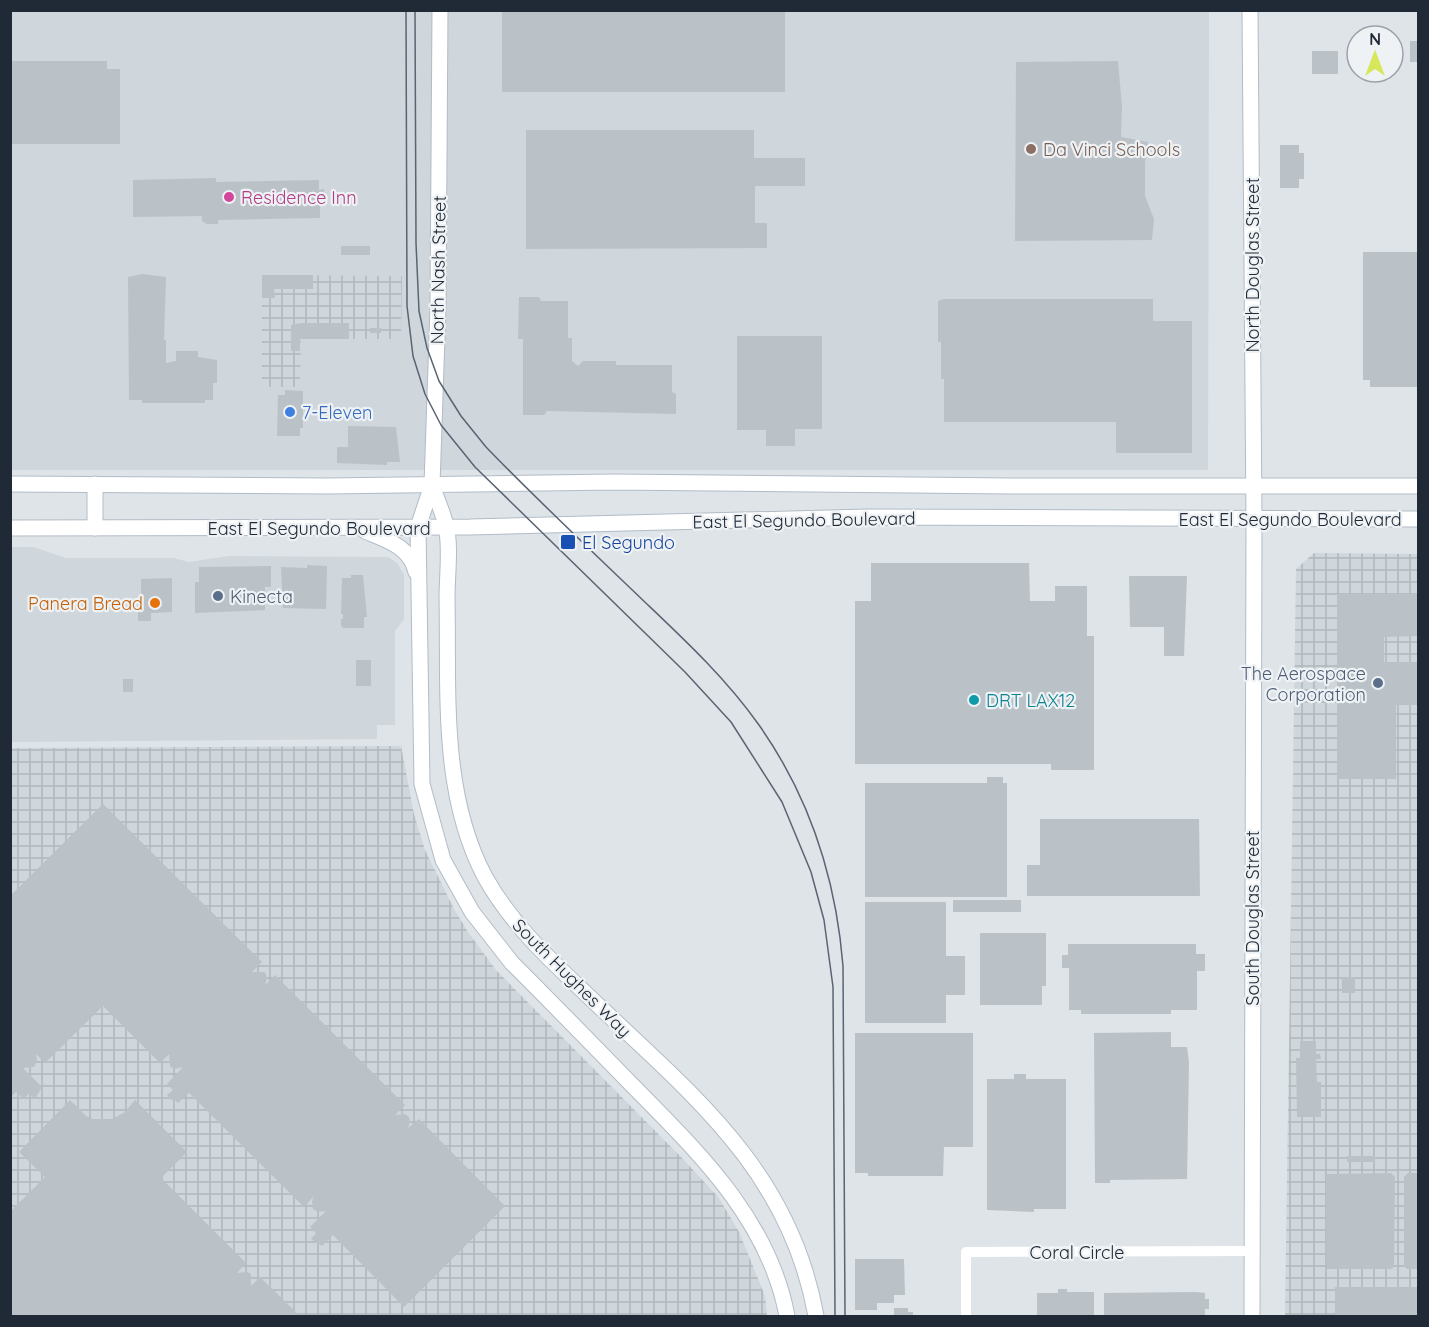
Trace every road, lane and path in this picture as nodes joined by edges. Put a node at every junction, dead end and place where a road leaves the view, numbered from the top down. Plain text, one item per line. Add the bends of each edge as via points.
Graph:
1 (440, 10) edge
2 (1250, 10) edge
3 (10, 484) edge
4 (95, 484) junction
5 (432, 484) junction
6 (1419, 486) edge
7 (1253, 487) junction
8 (1254, 519) junction
9 (1419, 519) edge
10 (357, 527) junction
11 (417, 527) junction
12 (447, 527) junction
13 (10, 528) edge
14 (95, 528) junction
15 (417, 577) junction
16 (1252, 1251) junction
17 (788, 1317) edge
18 (816, 1317) edge
19 (966, 1317) edge
20 (1252, 1317) edge

1 - 5 main road, North Nash Street via 438,307
2 - 7 main road, North Douglas Street
3 - 4 main road, East El Segundo Boulevard
4 - 5 main road, East El Segundo Boulevard
4 - 14 main road
5 - 7 main road, East El Segundo Boulevard
5 - 11 main road, North Nash Street
5 - 12 main road, South Hughes Way
6 - 7 main road, East El Segundo Boulevard
7 - 8 main road, North Douglas Street
8 - 9 main road, East El Segundo Boulevard
8 - 12 main road, East El Segundo Boulevard via 868,517
8 - 16 main road, South Douglas Street
10 - 11 main road, East El Segundo Boulevard
10 - 14 main road, East El Segundo Boulevard
10 - 15 main road via 399,546 411,559
11 - 12 main road, East El Segundo Boulevard
11 - 15 main road, South Hughes Way
12 - 18 main road, South Hughes Way via 449,751 468,836 485,876 511,917 540,950 723,1126 765,1181 804,1262
13 - 14 main road, East El Segundo Boulevard
15 - 17 main road, South Hughes Way via 422,784 443,860 478,921 512,963 710,1164 735,1196 772,1266
16 - 19 street, Coral Circle via 966,1252
16 - 20 main road, South Douglas Street

